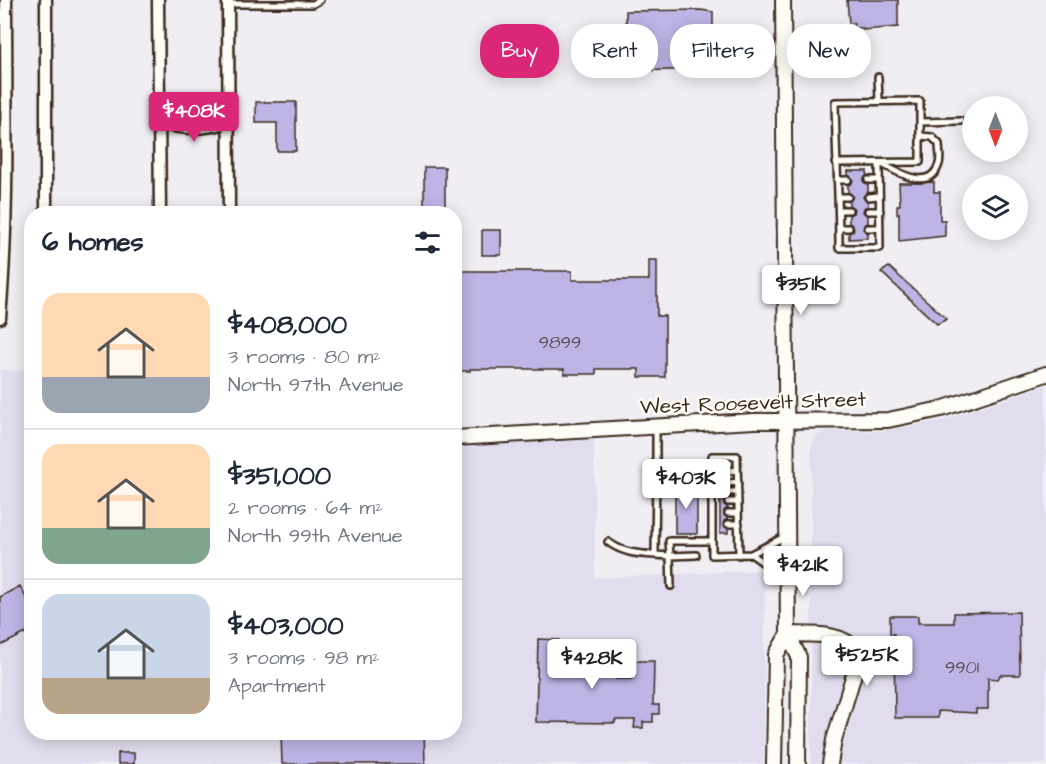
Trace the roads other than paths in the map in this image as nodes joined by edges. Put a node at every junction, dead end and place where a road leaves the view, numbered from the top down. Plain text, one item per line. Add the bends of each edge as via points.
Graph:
1 (6, 0) edge
2 (46, 0) edge
3 (158, 0) edge
4 (320, 0) edge
5 (783, 0) edge
6 (228, 2) edge
7 (878, 77) dead end
8 (879, 100) junction
9 (961, 121) dead end
10 (160, 122) junction
11 (229, 122) junction
12 (920, 122) junction
13 (920, 136) junction
14 (836, 163) junction
15 (879, 163) junction
16 (3, 168) edge
17 (837, 180) junction
18 (848, 180) dead end
19 (867, 180) dead end
20 (879, 180) junction
21 (879, 196) junction
22 (838, 197) junction
23 (848, 197) dead end
24 (868, 197) dead end
25 (46, 206) edge
26 (160, 206) edge
27 (229, 206) edge
28 (839, 210) junction
29 (849, 210) dead end
30 (868, 211) dead end
31 (880, 211) junction
32 (839, 228) junction
33 (849, 228) dead end
34 (868, 228) dead end
35 (880, 228) junction
36 (2, 268) edge
37 (0, 318) edge
38 (1046, 374) edge
39 (786, 421) junction
40 (656, 426) junction
41 (462, 438) edge
42 (656, 470) junction
43 (712, 470) junction
44 (720, 470) dead end
45 (737, 470) junction
46 (728, 471) dead end
47 (738, 482) junction
48 (711, 483) junction
49 (720, 483) dead end
50 (728, 483) dead end
51 (711, 492) junction
52 (720, 492) dead end
53 (728, 492) dead end
54 (738, 492) junction
55 (712, 502) junction
56 (720, 502) dead end
57 (728, 502) dead end
58 (738, 502) junction
59 (712, 513) junction
60 (720, 513) dead end
61 (728, 513) dead end
62 (738, 513) junction
63 (712, 524) junction
64 (720, 524) dead end
65 (728, 524) dead end
66 (739, 524) junction
67 (787, 536) junction
68 (712, 541) junction
69 (608, 543) dead end
70 (751, 554) junction
71 (656, 555) junction
72 (696, 555) dead end
73 (704, 555) dead end
74 (712, 555) junction
75 (739, 555) junction
76 (670, 556) junction
77 (788, 579) junction
78 (670, 586) dead end
79 (788, 634) junction
80 (774, 764) edge
81 (798, 764) edge
82 (830, 764) edge

1 - 16 street
2 - 25 street
3 - 10 street
4 - 6 lane via 313,4
5 - 39 main road
6 - 11 street
7 - 8 lane
8 - 12 lane via 920,101
8 - 14 lane via 835,102
9 - 12 lane
10 - 11 street via 178,128 208,128
10 - 26 street
11 - 27 street
12 - 13 lane
13 - 15 lane via 920,162
13 - 15 lane via 932,137 939,144 939,164 927,178 909,177
14 - 15 lane
14 - 17 lane
15 - 20 lane
16 - 36 street
17 - 18 lane
17 - 22 lane
19 - 20 lane
20 - 21 lane
21 - 24 lane
21 - 31 lane
22 - 23 lane
22 - 28 lane
28 - 29 lane
28 - 32 lane
30 - 31 lane
31 - 35 lane
32 - 33 lane
32 - 35 lane via 839,248 880,248
34 - 35 lane
36 - 37 street
38 - 39 main road, West Roosevelt Street via 910,417
39 - 40 main road, West Roosevelt Street
39 - 67 main road
40 - 41 main road, West Roosevelt Street
40 - 42 lane
42 - 43 lane
42 - 71 lane
43 - 44 lane
43 - 45 lane via 712,456 737,456
43 - 48 lane
45 - 46 lane
45 - 47 lane
47 - 50 lane
47 - 54 lane
48 - 49 lane
48 - 51 lane
51 - 52 lane
51 - 55 lane
53 - 54 lane
54 - 58 lane
55 - 56 lane
55 - 59 lane
57 - 58 lane
58 - 62 lane
59 - 60 lane
59 - 63 lane
61 - 62 lane
62 - 66 lane
63 - 64 lane
63 - 68 lane
65 - 66 lane
66 - 75 lane
67 - 70 lane
67 - 77 main road
68 - 74 lane
68 - 76 lane via 669,541
69 - 71 lane via 629,553
70 - 75 lane
70 - 77 lane
71 - 76 lane
72 - 76 lane
73 - 74 lane
74 - 75 lane
76 - 78 lane
77 - 79 main road
79 - 80 main road via 776,655
79 - 81 main road via 799,657
79 - 82 main road via 838,638 856,650 857,664

